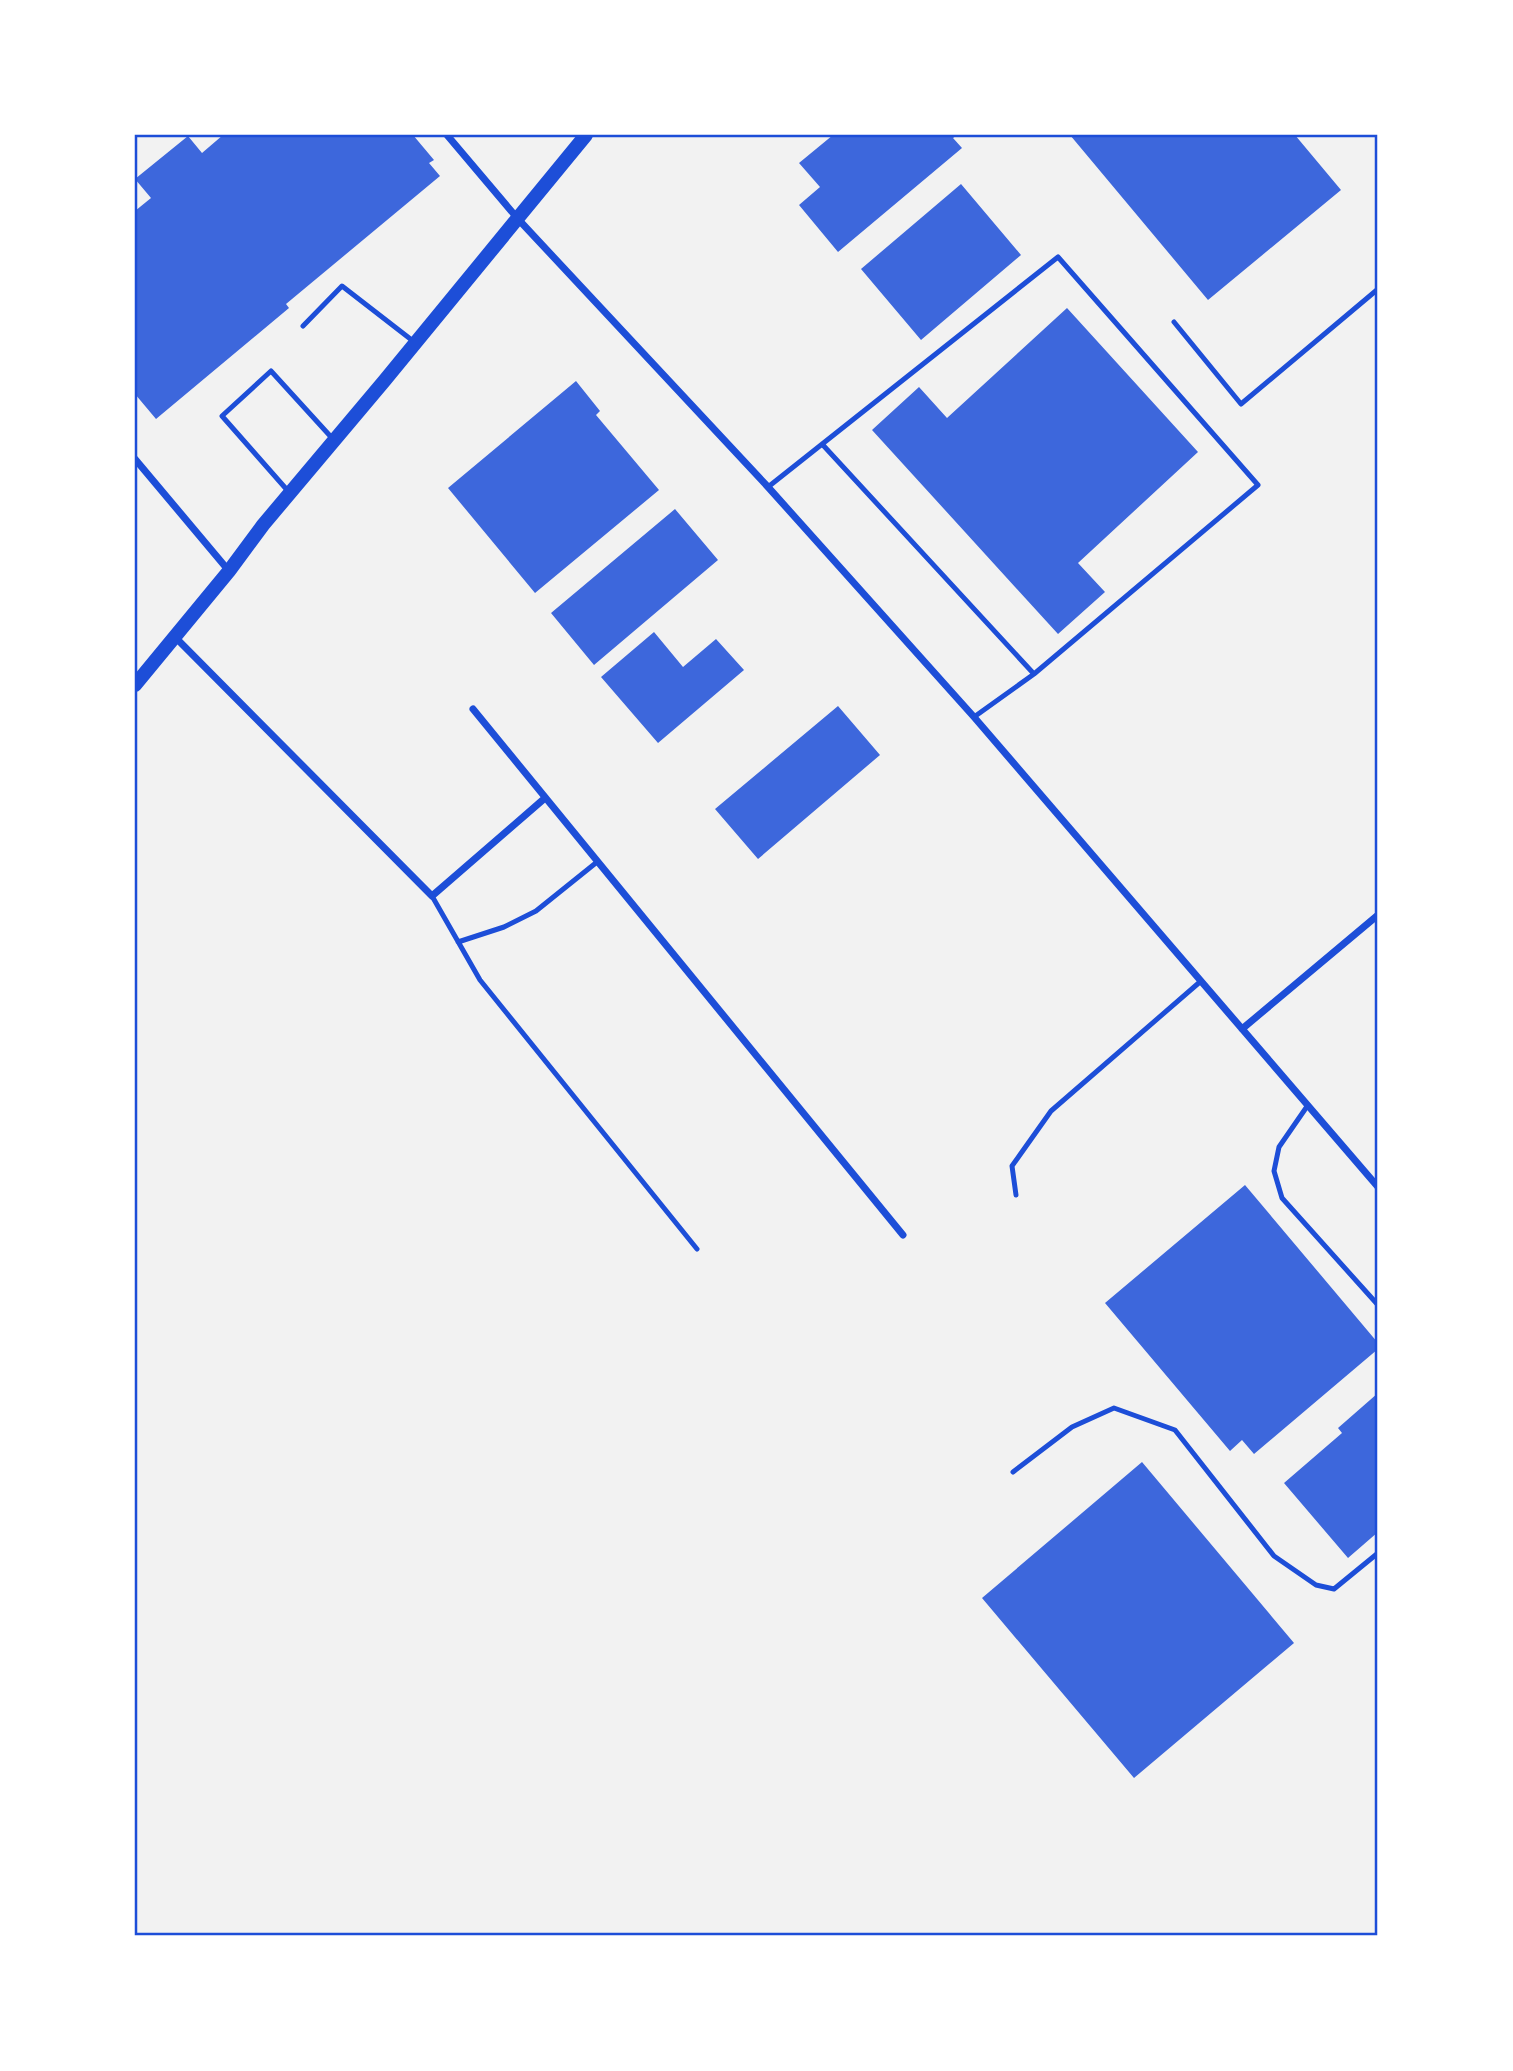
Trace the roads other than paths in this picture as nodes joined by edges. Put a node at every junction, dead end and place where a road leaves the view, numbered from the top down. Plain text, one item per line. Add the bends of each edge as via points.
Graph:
1 (447, 135) edge
2 (586, 135) edge
3 (518, 219) junction
4 (1378, 289) edge
5 (1174, 322) dead end
6 (303, 326) dead end
7 (416, 343) junction
8 (334, 440) junction
9 (822, 444) junction
10 (135, 459) edge
11 (768, 487) junction
12 (290, 493) junction
13 (229, 571) junction
14 (175, 637) junction
15 (1034, 674) junction
16 (135, 685) edge
17 (473, 709) dead end
18 (974, 717) junction
19 (545, 798) junction
20 (597, 862) junction
21 (432, 896) junction
22 (1378, 915) edge
23 (458, 942) junction
24 (1201, 981) junction
25 (1242, 1029) junction
26 (1308, 1105) junction
27 (1378, 1187) edge
28 (1016, 1195) dead end
29 (903, 1235) dead end
30 (697, 1250) dead end
31 (1378, 1305) edge
32 (1013, 1472) dead end
33 (1378, 1553) edge

1 - 3 street
2 - 3 main road
3 - 7 main road
3 - 11 street
4 - 5 lane via 1241,404
6 - 7 lane via 342,285
7 - 8 main road
8 - 12 main road
8 - 12 lane via 271,372 222,416
9 - 11 lane
9 - 15 lane
9 - 15 lane via 1058,257 1258,485
10 - 13 street
11 - 18 street
12 - 13 main road
13 - 14 main road
14 - 16 main road
14 - 21 street
15 - 18 lane
17 - 19 street
18 - 24 street
19 - 20 street
19 - 21 street
20 - 23 lane via 536,911 504,928
20 - 29 street
21 - 23 lane
22 - 25 street
23 - 30 lane via 480,980
24 - 25 street
24 - 28 lane via 1051,1111 1012,1166
25 - 26 street
26 - 27 street
26 - 31 lane via 1279,1147 1274,1171 1282,1198
32 - 33 lane via 1072,1427 1114,1408 1175,1430 1274,1556 1315,1585 1334,1590

